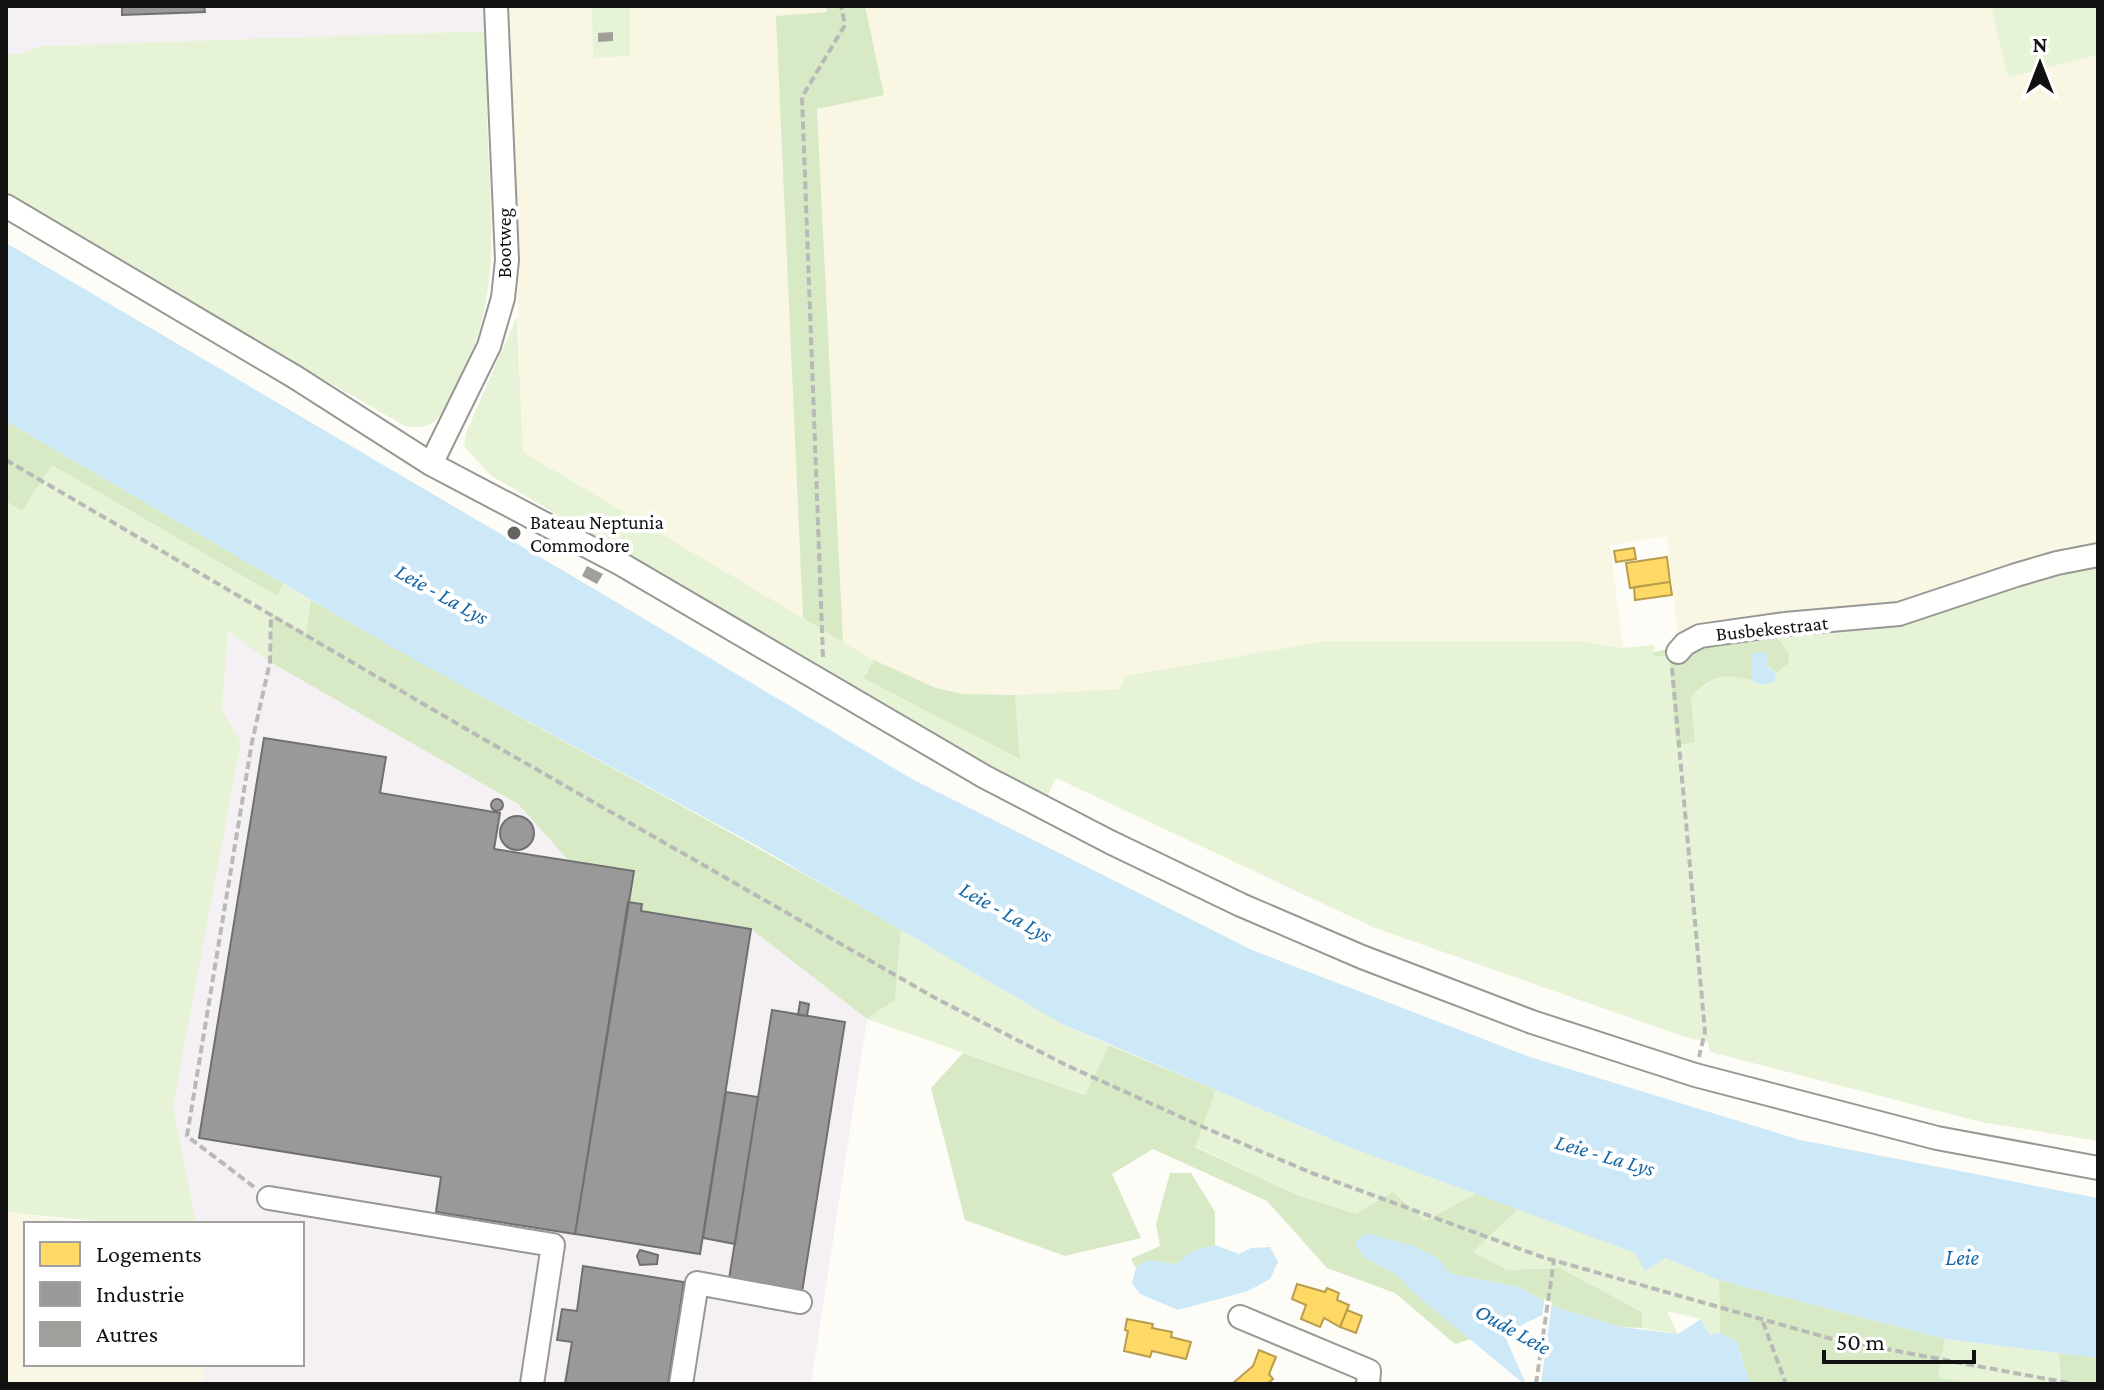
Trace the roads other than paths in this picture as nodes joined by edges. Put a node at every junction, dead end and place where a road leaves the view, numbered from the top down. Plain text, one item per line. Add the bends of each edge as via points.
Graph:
1 (496, 6) edge
2 (6, 206) edge
3 (431, 464) junction
4 (2098, 555) edge
5 (1678, 652) road end
6 (2098, 1168) edge
7 (269, 1198) road end
8 (800, 1302) dead end
9 (1240, 1317) dead end
10 (532, 1384) edge
11 (681, 1384) edge
12 (1368, 1384) edge

1 - 3 street, Bootweg via 507,260 503,298 489,346
2 - 3 street
3 - 6 street via 621,564 985,777 1241,905 1362,957 1532,1022 1695,1075 1937,1138
4 - 5 street, Busbekestraat via 2016,575 1899,614 1700,636
7 - 10 street via 553,1245
8 - 11 street via 697,1283
9 - 12 street via 1369,1371

